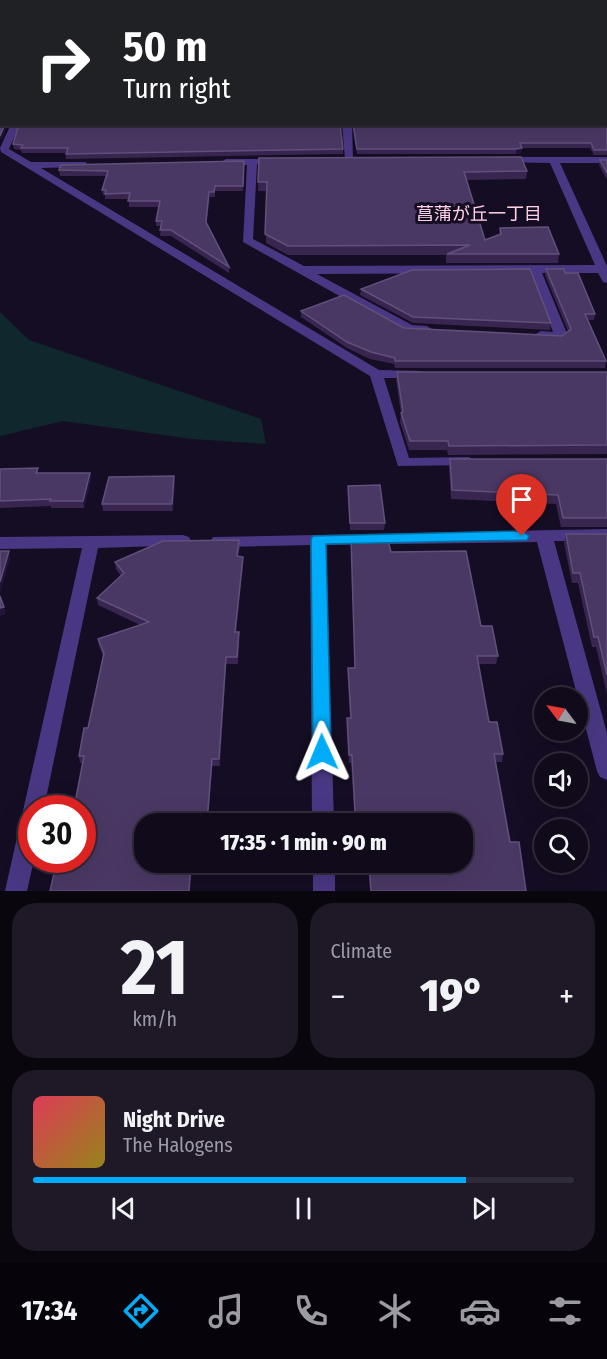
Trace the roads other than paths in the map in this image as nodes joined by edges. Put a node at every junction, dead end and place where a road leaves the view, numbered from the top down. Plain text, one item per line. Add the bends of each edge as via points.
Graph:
1 (15, 126) edge
2 (347, 126) edge
3 (361, 159) edge
4 (284, 160) edge
5 (486, 160) edge
6 (554, 160) junction
7 (607, 160) edge
8 (252, 161) junction
9 (216, 162) edge
10 (99, 164) edge
11 (28, 165) junction
12 (536, 269) junction
13 (300, 270) junction
14 (605, 274) edge
15 (444, 330) edge
16 (526, 334) edge
17 (376, 374) junction
18 (434, 374) edge
19 (487, 462) edge
20 (607, 535) edge
21 (544, 536) junction
22 (318, 539) junction
23 (0, 543) edge
24 (91, 543) junction
25 (607, 771) edge
26 (36, 795) edge
27 (323, 813) edge
28 (20, 873) edge
29 (324, 873) edge
30 (16, 891) edge
31 (324, 891) edge

1 - 11 street via 4,150
2 - 3 street via 344,159
4 - 8 street
5 - 6 street
6 - 7 street
6 - 14 street
8 - 9 street
8 - 13 street via 247,240
10 - 11 street
11 - 17 street
12 - 13 street
12 - 14 street
12 - 16 street via 561,336
13 - 15 street via 409,329
17 - 18 street
17 - 19 street via 403,463
20 - 21 street
21 - 22 street
21 - 25 street
22 - 24 street
22 - 27 street
23 - 24 street
24 - 26 street
28 - 30 street
29 - 31 street

